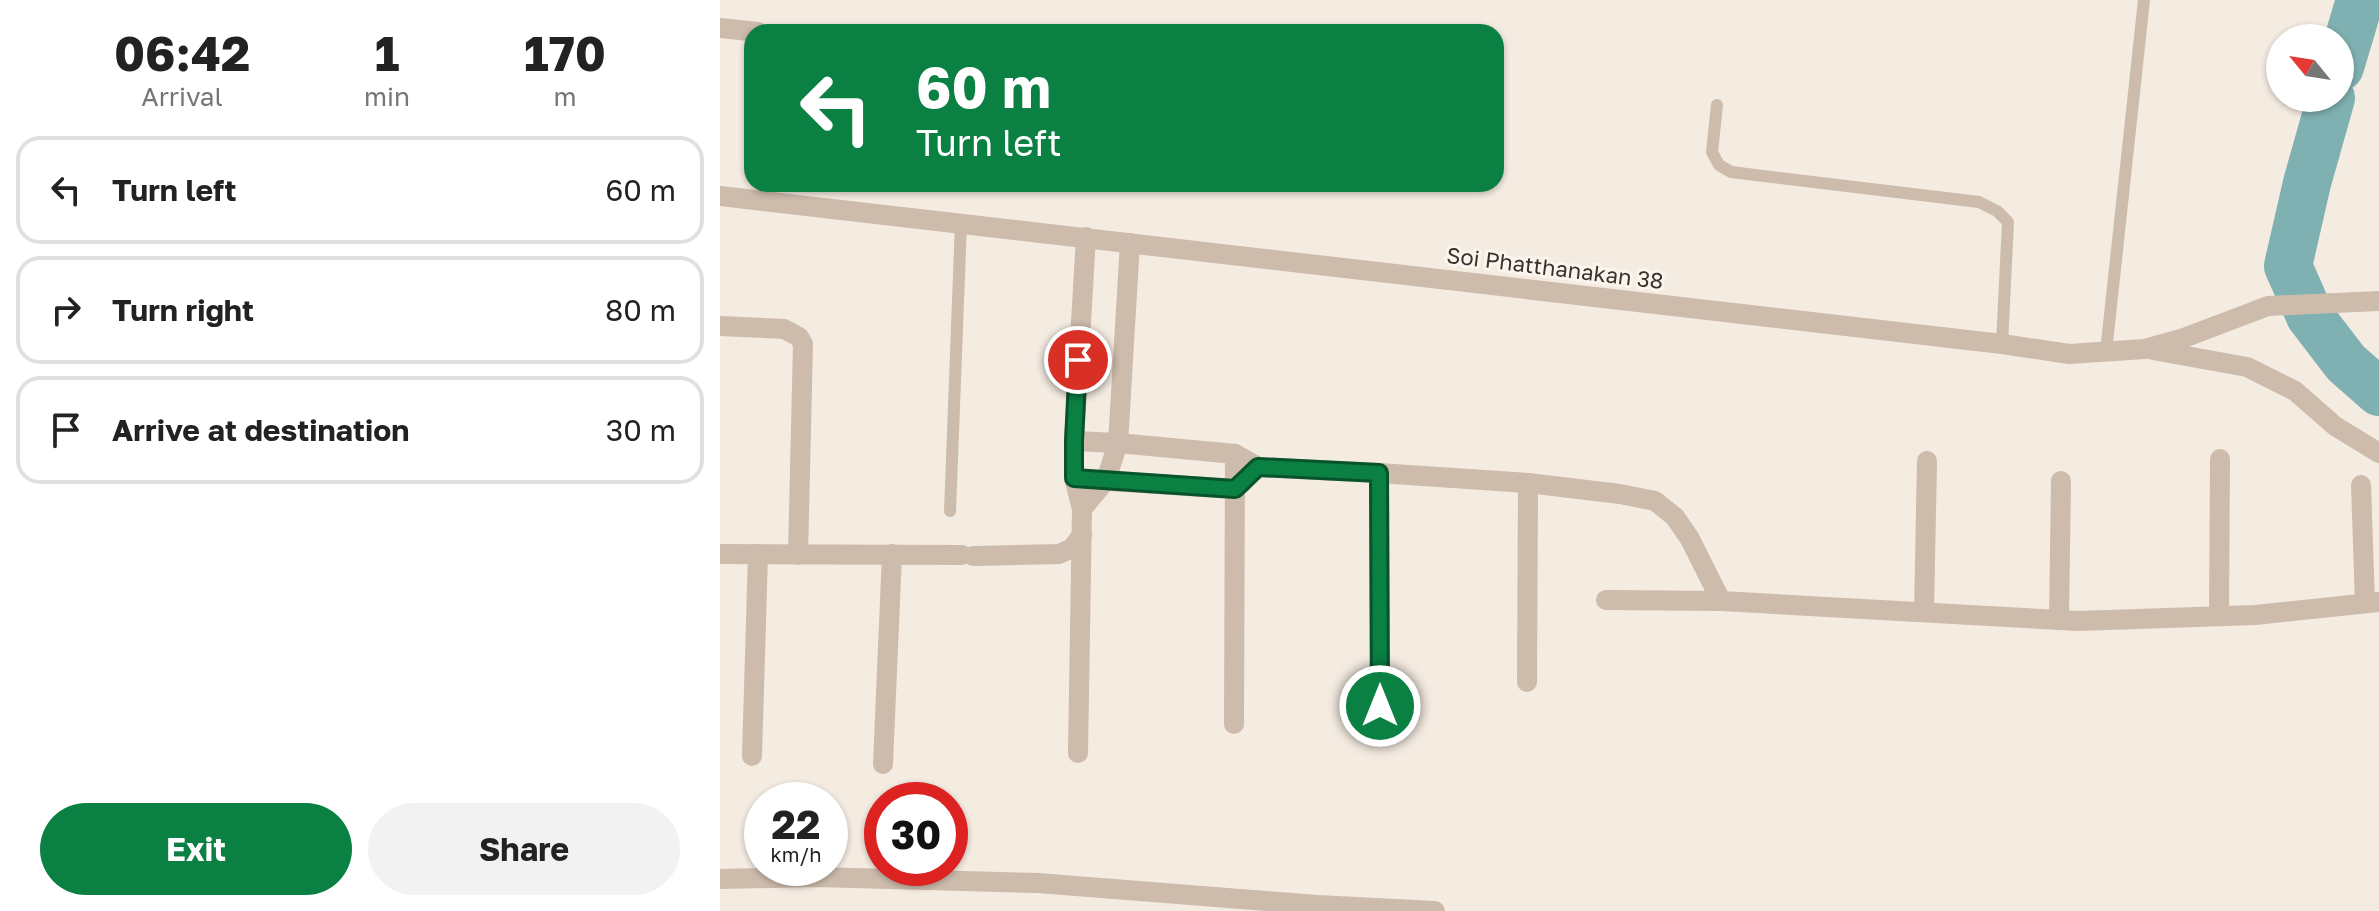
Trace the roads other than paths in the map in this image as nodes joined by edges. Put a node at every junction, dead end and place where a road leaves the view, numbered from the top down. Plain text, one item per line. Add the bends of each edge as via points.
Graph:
1 (2144, 0) edge
2 (720, 28) edge
3 (744, 31) edge
4 (1717, 105) dead end
5 (720, 196) edge
6 (961, 223) junction
7 (1086, 237) junction
8 (1130, 243) junction
9 (2379, 301) edge
10 (720, 326) edge
11 (2002, 344) junction
12 (2145, 349) junction
13 (2106, 352) junction
14 (1074, 441) junction
15 (1118, 443) junction
16 (2379, 453) edge
17 (1235, 454) junction
18 (2220, 459) dead end
19 (1927, 461) dead end
20 (1258, 467) junction
21 (1379, 473) junction
22 (1074, 478) junction
23 (1106, 480) junction
24 (2061, 481) dead end
25 (1528, 483) junction
26 (2361, 485) dead end
27 (1235, 489) junction
28 (1082, 509) junction
29 (950, 511) dead end
30 (1082, 535) junction
31 (720, 554) edge
32 (758, 554) junction
33 (892, 554) junction
34 (798, 555) junction
35 (1606, 600) dead end
36 (1721, 601) junction
37 (2372, 603) edge
38 (1924, 612) junction
39 (2219, 616) junction
40 (2059, 620) junction
41 (1527, 682) dead end
42 (1380, 706) dead end
43 (1234, 724) dead end
44 (1078, 753) dead end
45 (752, 756) dead end
46 (883, 764) dead end
47 (720, 879) edge
48 (1435, 911) edge

1 - 13 lane
2 - 3 street
4 - 11 lane via 1712,152 1731,172 1979,202 1997,211 2008,222
5 - 6 street, Soi Phatthanakan 38
6 - 7 street, Soi Phatthanakan 38
6 - 29 lane
7 - 8 street, Soi Phatthanakan 38
7 - 14 street
8 - 11 street, Soi Phatthanakan 38
8 - 15 street
9 - 12 street, Soi Phatthanakan 38 via 2268,306
10 - 34 street via 784,329 803,344
11 - 13 street, Soi Phatthanakan 38 via 2069,354
12 - 13 street, Soi Phatthanakan 38
12 - 16 street via 2247,367 2295,391 2335,426
14 - 15 street
14 - 22 street
15 - 17 street
15 - 23 street
17 - 20 street
17 - 27 street
18 - 39 street
19 - 38 street
20 - 21 street
20 - 27 street
21 - 25 street
21 - 42 street
22 - 23 street
22 - 28 street
23 - 27 street
23 - 28 street
24 - 40 street
25 - 36 street via 1655,501 1690,539
25 - 41 street
26 - 37 street
27 - 43 street
28 - 30 street
30 - 33 street via 1059,554
30 - 44 street
31 - 32 street
32 - 34 street
32 - 45 street
33 - 34 street
33 - 46 street
35 - 36 street
36 - 38 street
37 - 39 street
38 - 40 street
39 - 40 street
47 - 48 street via 1038,883

